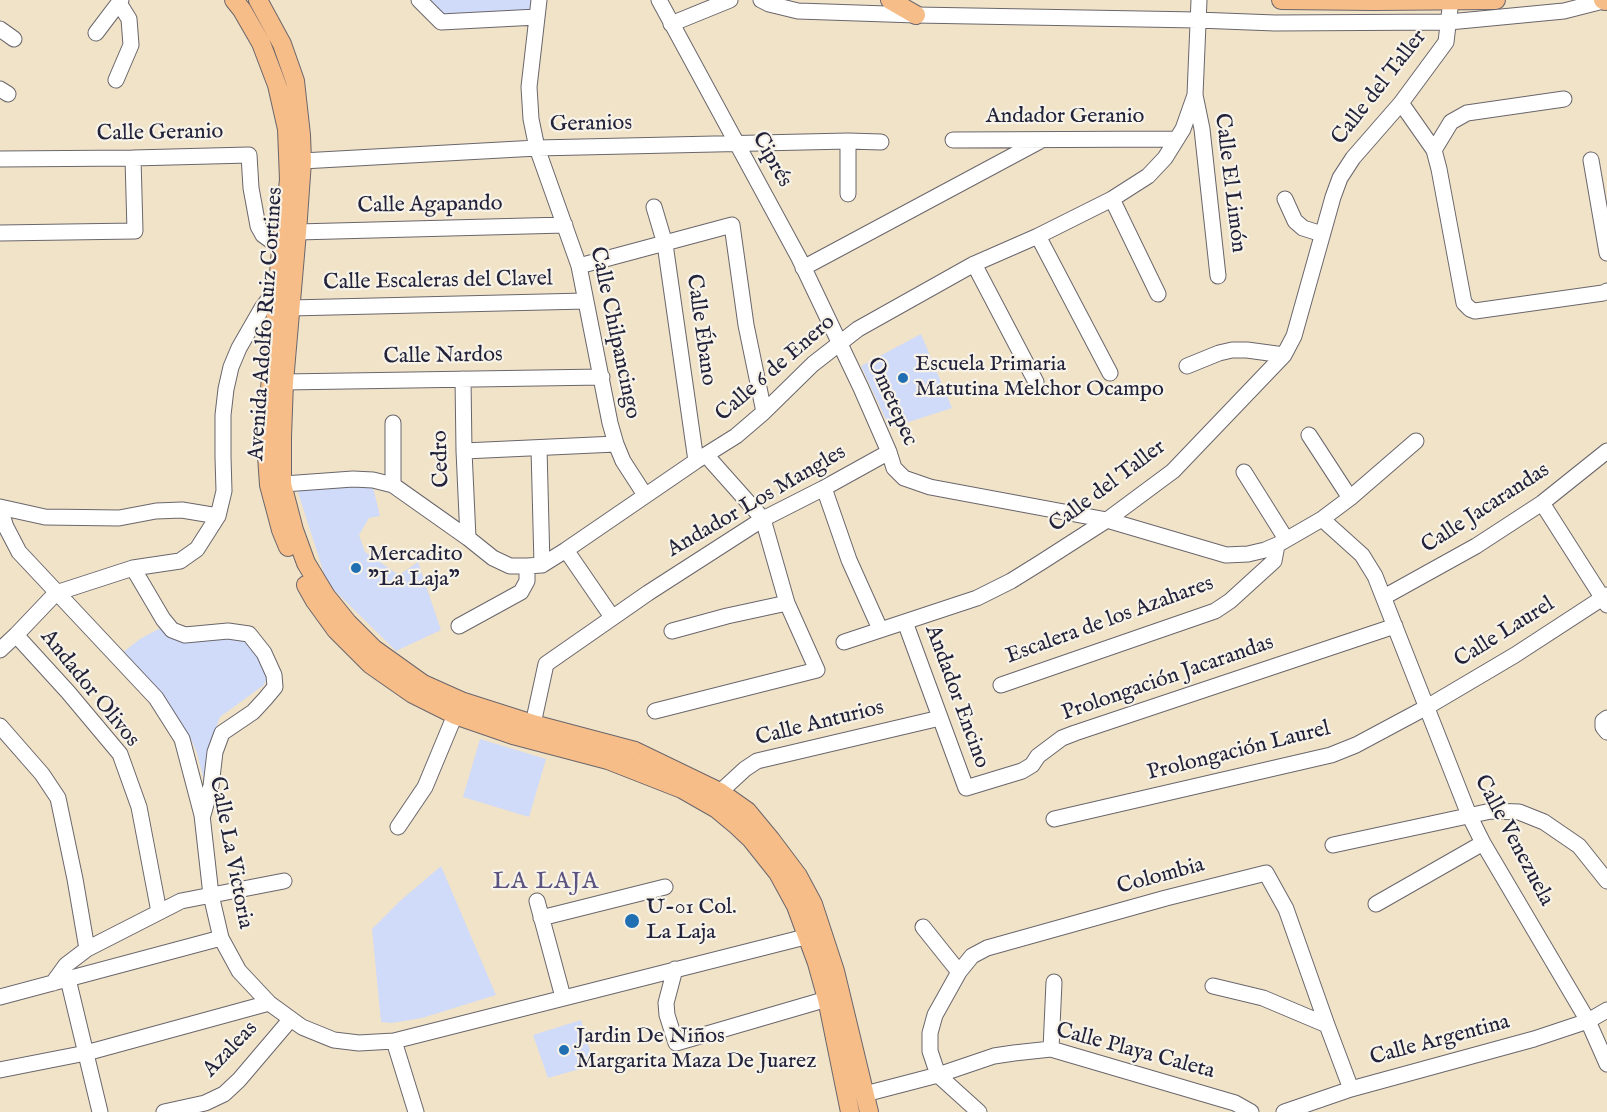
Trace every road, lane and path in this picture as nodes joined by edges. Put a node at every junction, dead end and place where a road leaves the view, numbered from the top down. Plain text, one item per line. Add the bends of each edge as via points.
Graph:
1 (234, 0) edge
2 (258, 0) edge
3 (419, 0) edge
4 (539, 0) edge
5 (659, 0) edge
6 (730, 0) edge
7 (761, 0) edge
8 (890, 0) edge
9 (1199, 0) edge
10 (1281, 0) edge
11 (1496, 0) edge
12 (1605, 0) edge
13 (1451, 1) edge
14 (120, 2) edge
15 (916, 15) junction
16 (537, 17) junction
17 (1197, 20) junction
18 (1449, 22) junction
19 (671, 24) junction
20 (0, 28) edge
21 (96, 33) dead end
22 (15, 39) dead end
23 (116, 80) dead end
24 (1195, 95) junction
25 (1564, 99) dead end
26 (1401, 103) junction
27 (953, 140) dead end
28 (1042, 140) junction
29 (1177, 140) junction
30 (848, 141) junction
31 (881, 142) dead end
32 (737, 144) junction
33 (537, 148) junction
34 (1434, 150) junction
35 (134, 158) junction
36 (0, 159) edge
37 (1591, 160) dead end
38 (302, 161) junction
39 (848, 194) dead end
40 (1112, 199) junction
41 (1285, 199) dead end
42 (654, 207) dead end
43 (565, 225) junction
44 (0, 233) edge
45 (1322, 234) junction
46 (1038, 236) junction
47 (291, 243) junction
48 (665, 244) junction
49 (1607, 253) edge
50 (974, 264) junction
51 (579, 266) junction
52 (803, 268) junction
53 (1218, 276) dead end
54 (278, 287) junction
55 (1607, 291) edge
56 (1158, 294) dead end
57 (586, 301) junction
58 (290, 308) junction
59 (839, 343) junction
60 (1284, 355) junction
61 (1187, 366) dead end
62 (1110, 373) dead end
63 (602, 377) junction
64 (463, 379) junction
65 (284, 382) junction
66 (1036, 382) dead end
67 (764, 411) junction
68 (393, 423) dead end
69 (1309, 435) dead end
70 (1416, 441) dead end
71 (615, 444) junction
72 (539, 448) junction
73 (464, 451) junction
74 (1607, 451) edge
75 (889, 452) junction
76 (701, 458) junction
77 (1244, 472) dead end
78 (276, 485) junction
79 (393, 485) junction
80 (824, 488) junction
81 (645, 495) junction
82 (1350, 498) junction
83 (1542, 503) junction
84 (0, 508) edge
85 (218, 516) junction
86 (763, 519) junction
87 (1322, 519) junction
88 (1107, 520) junction
89 (468, 538) junction
90 (1282, 542) junction
91 (566, 550) junction
92 (534, 566) junction
93 (133, 568) junction
94 (56, 593) junction
95 (1384, 597) junction
96 (1606, 599) edge
97 (787, 603) junction
98 (612, 617) junction
99 (905, 622) junction
100 (459, 626) dead end
101 (1395, 626) junction
102 (880, 629) junction
103 (672, 631) dead end
104 (16, 635) junction
105 (844, 642) dead end
106 (0, 650) edge
107 (1001, 685) dead end
108 (1427, 707) junction
109 (655, 711) dead end
110 (455, 715) junction
111 (940, 718) junction
112 (533, 724) junction
113 (0, 726) edge
114 (966, 788) joint
115 (720, 792) junction
116 (202, 815) junction
117 (1469, 815) junction
118 (1054, 819) dead end
119 (398, 827) dead end
120 (1484, 843) junction
121 (1333, 845) dead end
122 (284, 881) dead end
123 (1607, 881) edge
124 (665, 887) dead end
125 (211, 895) junction
126 (537, 901) dead end
127 (1376, 904) dead end
128 (159, 912) junction
129 (541, 918) junction
130 (923, 927) dead end
131 (815, 934) junction
132 (221, 938) junction
133 (87, 949) junction
134 (675, 969) junction
135 (959, 972) junction
136 (68, 979) junction
137 (1054, 982) dead end
138 (53, 983) junction
139 (1213, 986) dead end
140 (563, 997) junction
141 (0, 998) edge
142 (827, 999) junction
143 (269, 1003) junction
144 (1607, 1010) edge
145 (290, 1020) junction
146 (1588, 1021) junction
147 (1327, 1025) junction
148 (394, 1041) junction
149 (1051, 1049) junction
150 (86, 1053) junction
151 (1607, 1064) edge
152 (0, 1070) edge
153 (938, 1075) junction
154 (1351, 1089) junction
155 (865, 1094) junction
156 (100, 1112) edge
157 (164, 1112) edge
158 (416, 1112) edge
159 (850, 1112) edge
160 (869, 1112) edge
161 (978, 1112) edge
162 (1251, 1112) edge
163 (1284, 1112) edge

1 - 47 main road, Avenida Adolfo Ruiz Cortines via 261,43 277,86 287,129
2 - 38 main road, Avenida Adolfo Ruiz Cortines via 282,44 295,81
3 - 16 street via 441,22
4 - 16 street, Calle Chilpancingo
5 - 19 street, Ciprés
6 - 19 street
7 - 15 street via 798,11
8 - 15 main road
9 - 17 street, Calle 6 de Enero
10 - 13 main road
11 - 13 main road
12 - 18 street via 1564,11
13 - 18 street, Calle del Taller
14 - 21 street
14 - 23 street via 129,19 131,45
15 - 17 street
16 - 33 street, Calle Chilpancingo via 528,87
17 - 18 street
17 - 24 street, Calle 6 de Enero
18 - 26 street, Calle del Taller via 1446,42
19 - 32 street, Ciprés
20 - 22 street
24 - 29 street, Calle 6 de Enero
24 - 53 street, Calle El Limón
25 - 34 street via 1467,113 1451,122
26 - 34 street
26 - 45 street, Calle del Taller via 1340,178
27 - 28 street, Andador Geranio
28 - 29 street, Andador Geranio
28 - 52 street
29 - 40 street, Calle 6 de Enero via 1148,176
30 - 31 street, Geranios
30 - 32 street, Geranios
30 - 39 street
32 - 33 street, Geranios
32 - 52 street, Ciprés
33 - 38 street, Geranios
33 - 43 street, Calle Chilpancingo
34 - 55 street via 1464,303 1470,309
35 - 36 street, Calle Geranio
35 - 44 street via 135,231
35 - 47 street, Calle Geranio via 249,155 258,226 263,235
37 - 49 street
38 - 47 main road, Avenida Adolfo Ruiz Cortines
40 - 46 street, Calle 6 de Enero
40 - 56 street
41 - 45 street via 1295,221
42 - 48 street, Calle Ébano
43 - 47 street, Calle Agapando
43 - 51 street, Calle Chilpancingo
45 - 60 street, Calle del Taller via 1294,336
46 - 50 street, Calle 6 de Enero
46 - 62 street
47 - 54 main road, Avenida Adolfo Ruiz Cortines
47 - 58 main road, Avenida Adolfo Ruiz Cortines
48 - 51 street
48 - 67 street via 732,225 746,325
48 - 76 street, Calle Ébano
50 - 59 street, Calle 6 de Enero
50 - 66 street
51 - 57 street, Calle Chilpancingo
52 - 59 street, Ciprés
54 - 78 main road, Avenida Adolfo Ruiz Cortines via 266,441
54 - 85 street via 262,308 231,367 224,415 224,491
57 - 58 street, Calle Escaleras del Clavel
57 - 63 street, Calle Chilpancingo
58 - 65 main road, Avenida Adolfo Ruiz Cortines
59 - 67 street, Calle 6 de Enero
59 - 75 street, Ometepec
60 - 61 street via 1232,350
60 - 88 street, Calle del Taller via 1173,471
63 - 64 street, Calle Nardos
63 - 71 street, Calle Chilpancingo
64 - 65 street, Calle Nardos
64 - 73 street, Cedro
65 - 78 main road, Avenida Adolfo Ruiz Cortines
67 - 76 street, Calle 6 de Enero
68 - 79 street
69 - 82 street
70 - 82 street
71 - 72 street
71 - 81 street, Calle Chilpancingo
72 - 73 street
72 - 92 street
73 - 89 street, Cedro
74 - 83 street, Calle Jacarandas
75 - 80 street, Andador Los Mangles
75 - 88 street, Ometepec via 894,468 904,478 930,487
76 - 81 street, Calle 6 de Enero
76 - 86 street
77 - 90 street
78 - 79 street via 353,479
78 - 110 main road, Avenida Adolfo Ruiz Cortines via 281,530 295,565 336,630 379,670 413,694
78 - 112 main road, Avenida Adolfo Ruiz Cortines via 306,563 326,596 375,649 423,684
79 - 89 street
80 - 86 street, Andador Los Mangles
80 - 102 street via 849,560
81 - 91 street, Calle 6 de Enero
82 - 87 street
83 - 95 street, Calle Jacarandas via 1476,546
83 - 96 street
84 - 85 street via 45,517 119,518 182,510
84 - 94 street, Calle La Victoria via 19,552
85 - 93 street via 197,549 180,561
86 - 97 street
86 - 98 street, Andador Los Mangles
87 - 90 street
87 - 95 street via 1362,555
88 - 90 street via 1226,555 1248,554
88 - 99 street, Calle del Taller via 1011,581 977,598
89 - 92 street via 510,566
90 - 107 street, Escalera de los Azahares via 1274,561 1215,611
91 - 92 street, Calle 6 de Enero
91 - 98 street
92 - 100 street via 521,592
93 - 94 street
93 - 116 street via 172,630 185,635 228,631 249,634 274,675 275,687 265,699 222,733
94 - 104 street
94 - 116 street, Calle La Victoria via 156,698 182,739
95 - 101 street, Calle Venezuela
96 - 108 street, Calle Laurel
97 - 103 street
97 - 109 street via 817,670
98 - 112 street, Andador Los Mangles via 546,664
99 - 102 street, Calle del Taller
99 - 111 street, Andador Encino
101 - 108 street, Calle Venezuela
101 - 114 street, Prolongación Jacarandas via 1075,733 1062,738 1022,771
102 - 105 street, Calle del Taller
104 - 106 street
104 - 128 street, Andador Olivos via 120,754 139,807
108 - 117 street, Calle Venezuela
108 - 118 street, Prolongación Laurel via 1356,746 1331,755
110 - 119 street via 425,787
110 - 131 main road, Avenida Adolfo Ruiz Cortines via 608,760 682,789 717,809 751,839 778,873
111 - 114 street, Andador Encino
111 - 115 street, Calle Anturios via 757,761
112 - 115 main road, Avenida Adolfo Ruiz Cortines via 635,751
113 - 133 street via 58,798
115 - 131 main road, Avenida Adolfo Ruiz Cortines via 747,811 798,876 813,904
116 - 125 street, Calle La Victoria
117 - 120 street, Calle Venezuela
117 - 121 street
117 - 123 street via 1519,812 1544,822 1579,846
120 - 127 street
120 - 146 street, Calle Venezuela
122 - 125 street
124 - 129 street
125 - 128 street via 181,901
125 - 132 street, Calle La Victoria
126 - 129 street
128 - 133 street
129 - 140 street
130 - 135 street
131 - 134 street, Calle La Victoria
131 - 142 main road, Avenida Adolfo Ruiz Cortines
131 - 155 main road, Avenida Adolfo Ruiz Cortines via 835,971
132 - 136 street
132 - 143 street, Calle La Victoria via 239,971
133 - 138 street via 66,965
134 - 140 street, Calle La Victoria
134 - 142 street via 666,1003 676,1043
135 - 147 street, Colombia via 972,956 987,948 1266,873 1286,909
135 - 153 street, Colombia via 935,1015 930,1033 930,1051
136 - 138 street
136 - 150 street
137 - 149 street
138 - 141 street
139 - 147 street via 1263,998
140 - 148 street, Calle La Victoria
142 - 159 main road, Avenida Adolfo Ruiz Cortines
143 - 145 street, Calle La Victoria
143 - 150 street
144 - 146 street, Calle Argentina
145 - 148 street, Calle La Victoria via 334,1040
145 - 157 street, Azaleas via 224,1094 205,1103
146 - 151 street, Calle Venezuela
146 - 154 street, Calle Argentina via 1534,1040
147 - 154 street, Colombia
148 - 158 street
149 - 153 street, Calle Playa Caleta via 994,1056
149 - 162 street, Calle Playa Caleta via 1235,1103
150 - 152 street
150 - 156 street
153 - 155 street, Calle Playa Caleta
153 - 161 street
154 - 163 street, Calle Argentina
155 - 160 main road, Avenida Adolfo Ruiz Cortines

